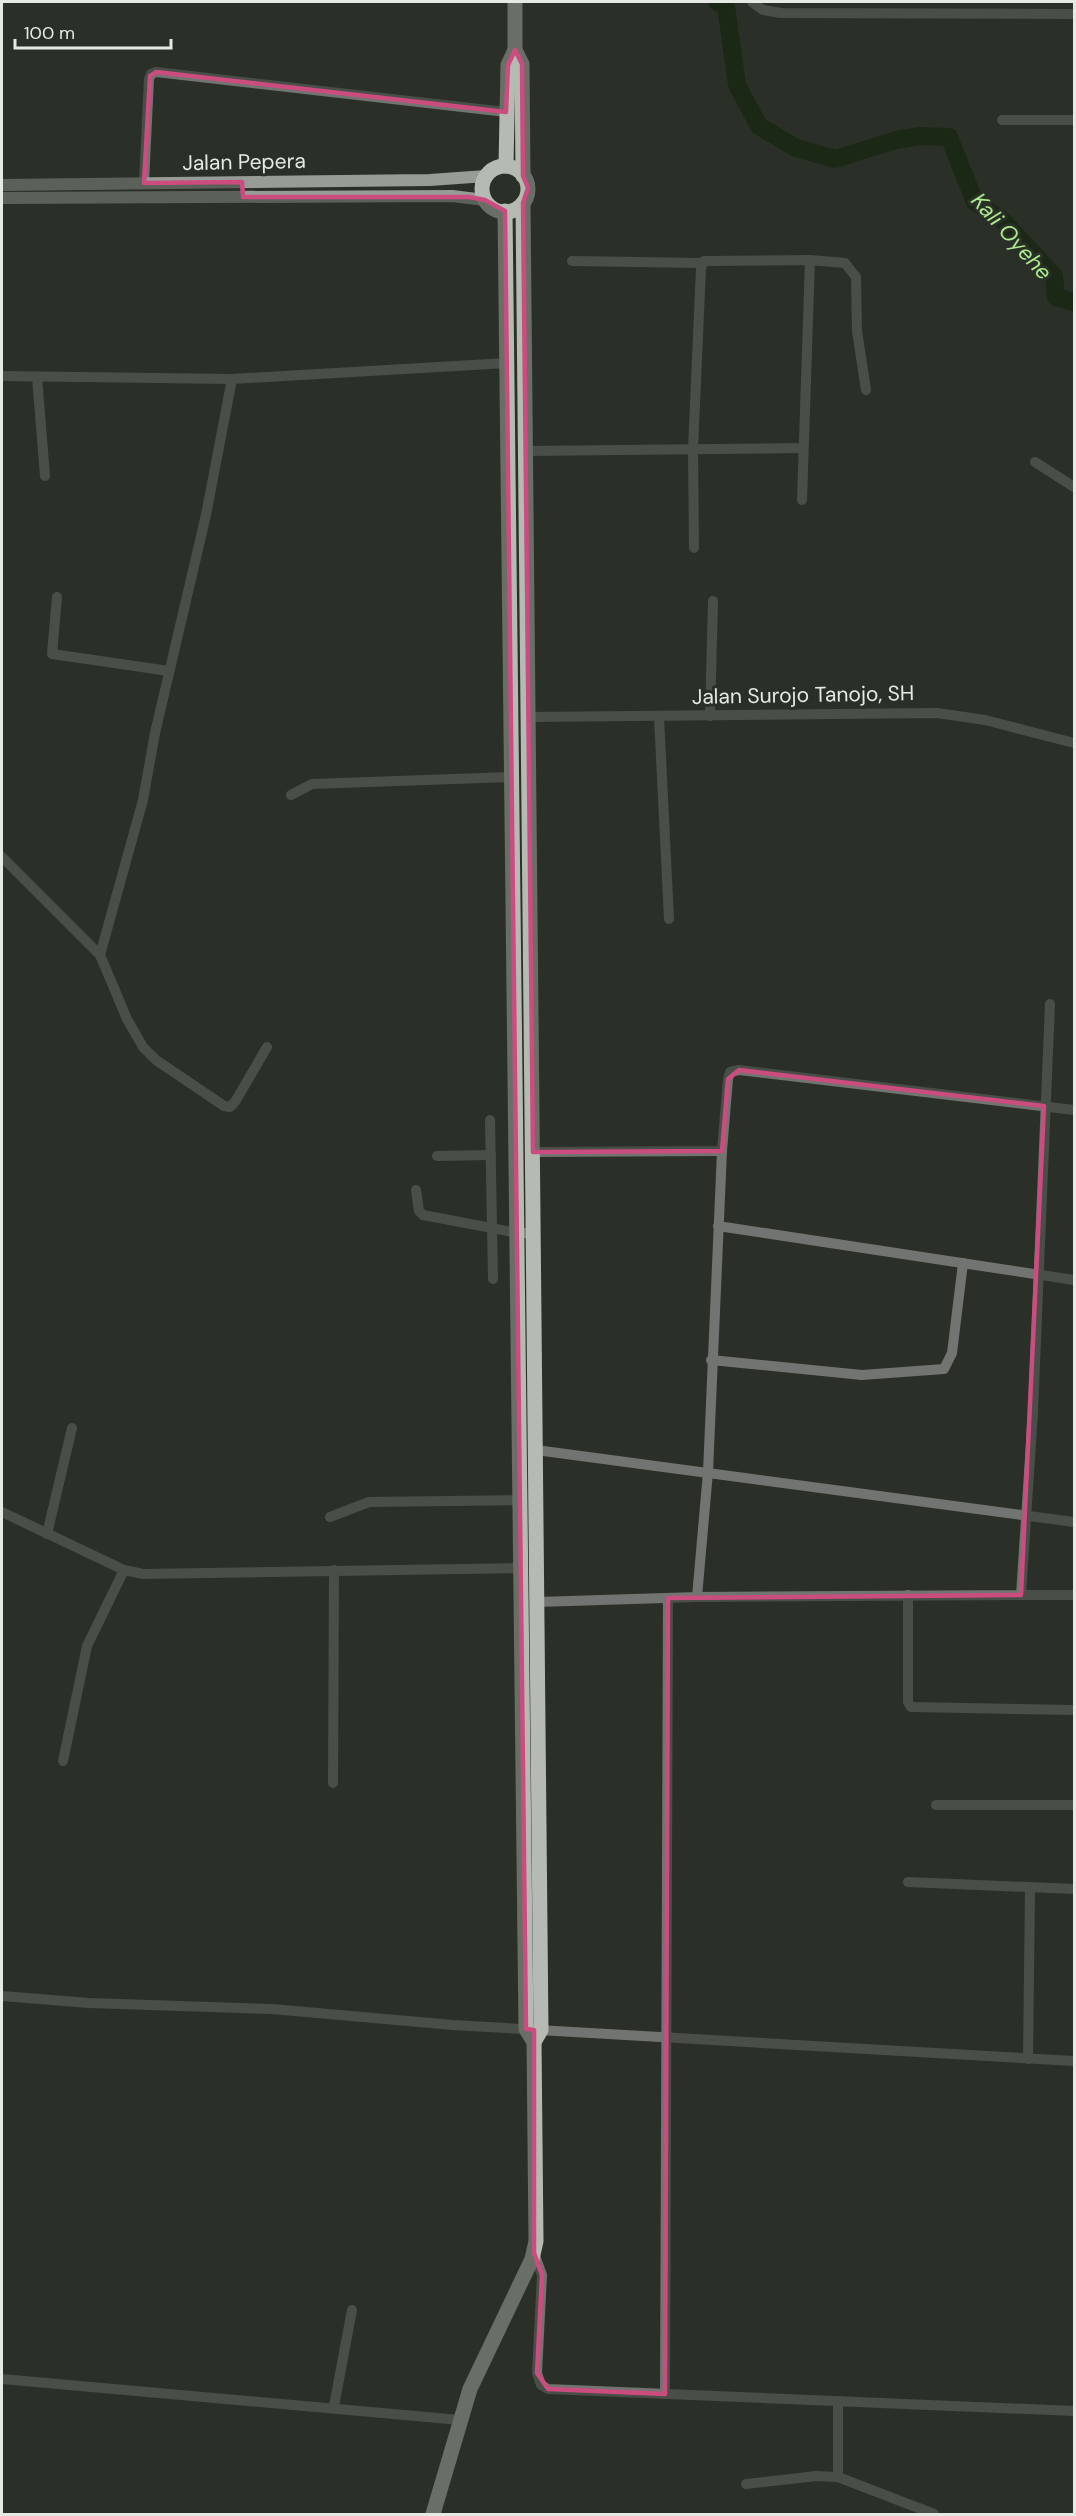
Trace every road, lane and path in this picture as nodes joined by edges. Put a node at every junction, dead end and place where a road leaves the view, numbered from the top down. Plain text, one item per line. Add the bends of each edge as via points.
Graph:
1 (515, 2) edge
2 (752, 2) edge
3 (1074, 14) edge
4 (515, 50) junction
5 (506, 112) junction
6 (1002, 120) dead end
7 (1074, 120) edge
8 (506, 166) junction
9 (486, 176) junction
10 (523, 176) junction
11 (242, 182) junction
12 (144, 183) junction
13 (2, 185) edge
14 (243, 197) junction
15 (2, 198) edge
16 (485, 200) junction
17 (523, 202) junction
18 (505, 211) junction
19 (810, 260) junction
20 (572, 261) dead end
21 (702, 263) junction
22 (507, 363) junction
23 (2, 376) edge
24 (37, 377) junction
25 (232, 379) junction
26 (866, 390) dead end
27 (803, 447) junction
28 (693, 449) junction
29 (526, 451) junction
30 (1035, 462) dead end
31 (45, 476) dead end
32 (1074, 487) edge
33 (802, 500) dead end
34 (509, 544) junction
35 (527, 544) junction
36 (694, 548) dead end
37 (57, 597) dead end
38 (713, 601) dead end
39 (170, 671) junction
40 (710, 716) junction
41 (529, 717) junction
42 (658, 717) junction
43 (1074, 743) edge
44 (512, 777) junction
45 (291, 795) dead end
46 (530, 835) junction
47 (513, 836) junction
48 (2, 857) edge
49 (669, 919) dead end
50 (100, 955) junction
51 (1050, 1004) dead end
52 (267, 1047) dead end
53 (1044, 1106) junction
54 (1074, 1110) edge
55 (490, 1120) dead end
56 (722, 1150) junction
57 (533, 1152) junction
58 (491, 1155) junction
59 (437, 1156) dead end
60 (416, 1190) dead end
61 (718, 1226) junction
62 (492, 1228) junction
63 (518, 1233) junction
64 (534, 1233) junction
65 (963, 1263) junction
66 (1038, 1275) junction
67 (493, 1279) dead end
68 (1074, 1280) edge
69 (711, 1360) junction
70 (72, 1428) dead end
71 (536, 1450) junction
72 (708, 1472) junction
73 (521, 1500) junction
74 (2, 1512) edge
75 (1028, 1515) junction
76 (330, 1517) dead end
77 (1074, 1522) edge
78 (47, 1534) junction
79 (522, 1568) junction
80 (124, 1570) junction
81 (334, 1570) junction
82 (908, 1595) junction
83 (1074, 1595) edge
84 (1022, 1596) junction
85 (697, 1597) junction
86 (668, 1598) junction
87 (537, 1602) junction
88 (1074, 1710) edge
89 (63, 1761) dead end
90 (333, 1783) dead end
91 (936, 1805) dead end
92 (1074, 1805) edge
93 (908, 1882) dead end
94 (1030, 1888) junction
95 (1074, 1888) edge
96 (2, 1996) edge
97 (534, 2034) junction
98 (663, 2036) junction
99 (1028, 2059) junction
100 (1074, 2064) edge
101 (534, 2253) junction
102 (352, 2310) dead end
103 (2, 2379) edge
104 (665, 2394) junction
105 (838, 2402) junction
106 (334, 2406) junction
107 (1074, 2411) edge
108 (460, 2420) junction
109 (838, 2477) junction
110 (746, 2484) dead end
111 (433, 2514) edge
112 (934, 2514) edge

1 - 4 main road
2 - 3 street via 763,10 781,14
4 - 5 main road via 508,65
4 - 10 main road via 522,64
5 - 8 main road
5 - 12 street via 156,72 149,80
6 - 7 street
8 - 9 main road via 491,170
8 - 10 main road
9 - 11 main road, Jalan Pepera
9 - 16 main road via 482,184
10 - 17 main road via 528,188
11 - 12 main road, Jalan Pepera
11 - 14 main road
12 - 13 main road, Jalan Pepera
14 - 15 main road, Jalan Pepera
14 - 16 main road, Jalan Pepera via 452,196
16 - 18 main road
17 - 18 main road
17 - 29 main road
18 - 22 main road
19 - 21 street via 707,259
19 - 26 street via 845,263 856,276 857,331
19 - 27 street
20 - 21 street
21 - 28 street
22 - 25 street
22 - 34 main road
23 - 24 street
24 - 25 street
24 - 31 street
25 - 39 street
27 - 28 street
27 - 33 street
28 - 29 street
28 - 36 street
29 - 35 main road
30 - 32 street
34 - 35 main road
34 - 44 main road
35 - 41 main road
37 - 39 street via 52,654
38 - 40 street
39 - 50 street via 143,800
40 - 42 street, Jalan Surojo Tanojo, SH
40 - 43 street, Jalan Surojo Tanojo, SH via 950,714
41 - 42 street, Jalan Surojo Tanojo, SH
41 - 46 main road
42 - 49 street
44 - 45 street via 312,784
44 - 47 main road
46 - 47 main road
46 - 57 main road
47 - 63 main road
48 - 50 street
50 - 52 street via 127,1019 144,1047 156,1060 225,1106 235,1102
51 - 53 street
53 - 54 street
53 - 56 street via 733,1071 728,1079
53 - 66 street
55 - 58 street
56 - 57 street
56 - 61 street
57 - 64 main road
58 - 59 street
58 - 62 street
60 - 62 street via 423,1215
61 - 65 street
61 - 69 street
62 - 63 street
62 - 67 street
63 - 64 street
63 - 73 main road
64 - 71 main road
65 - 66 street
65 - 69 street via 952,1353 944,1369 862,1375
66 - 68 street
66 - 75 street
69 - 72 street
70 - 78 street
71 - 72 street
71 - 87 main road
72 - 75 street
72 - 85 street
73 - 76 street via 369,1502
73 - 79 main road
74 - 78 street
75 - 77 street
75 - 84 street
78 - 80 street
79 - 81 street
79 - 97 main road
80 - 81 street via 143,1574
80 - 89 street via 89,1640
81 - 90 street
82 - 84 street
82 - 85 street
82 - 88 street via 911,1707
83 - 84 street
85 - 86 street
86 - 87 street
86 - 98 street
87 - 97 main road
91 - 92 street
93 - 94 street
94 - 95 street
94 - 99 street
96 - 97 street via 272,2009
97 - 98 street
97 - 101 main road
98 - 99 street
98 - 104 street
99 - 100 street
101 - 104 street via 542,2275 537,2373 541,2385 552,2389
101 - 108 main road via 492,2339
102 - 106 street
103 - 106 street
104 - 105 street
105 - 107 street
105 - 109 street
106 - 108 street
108 - 111 main road
109 - 110 street
109 - 112 street

